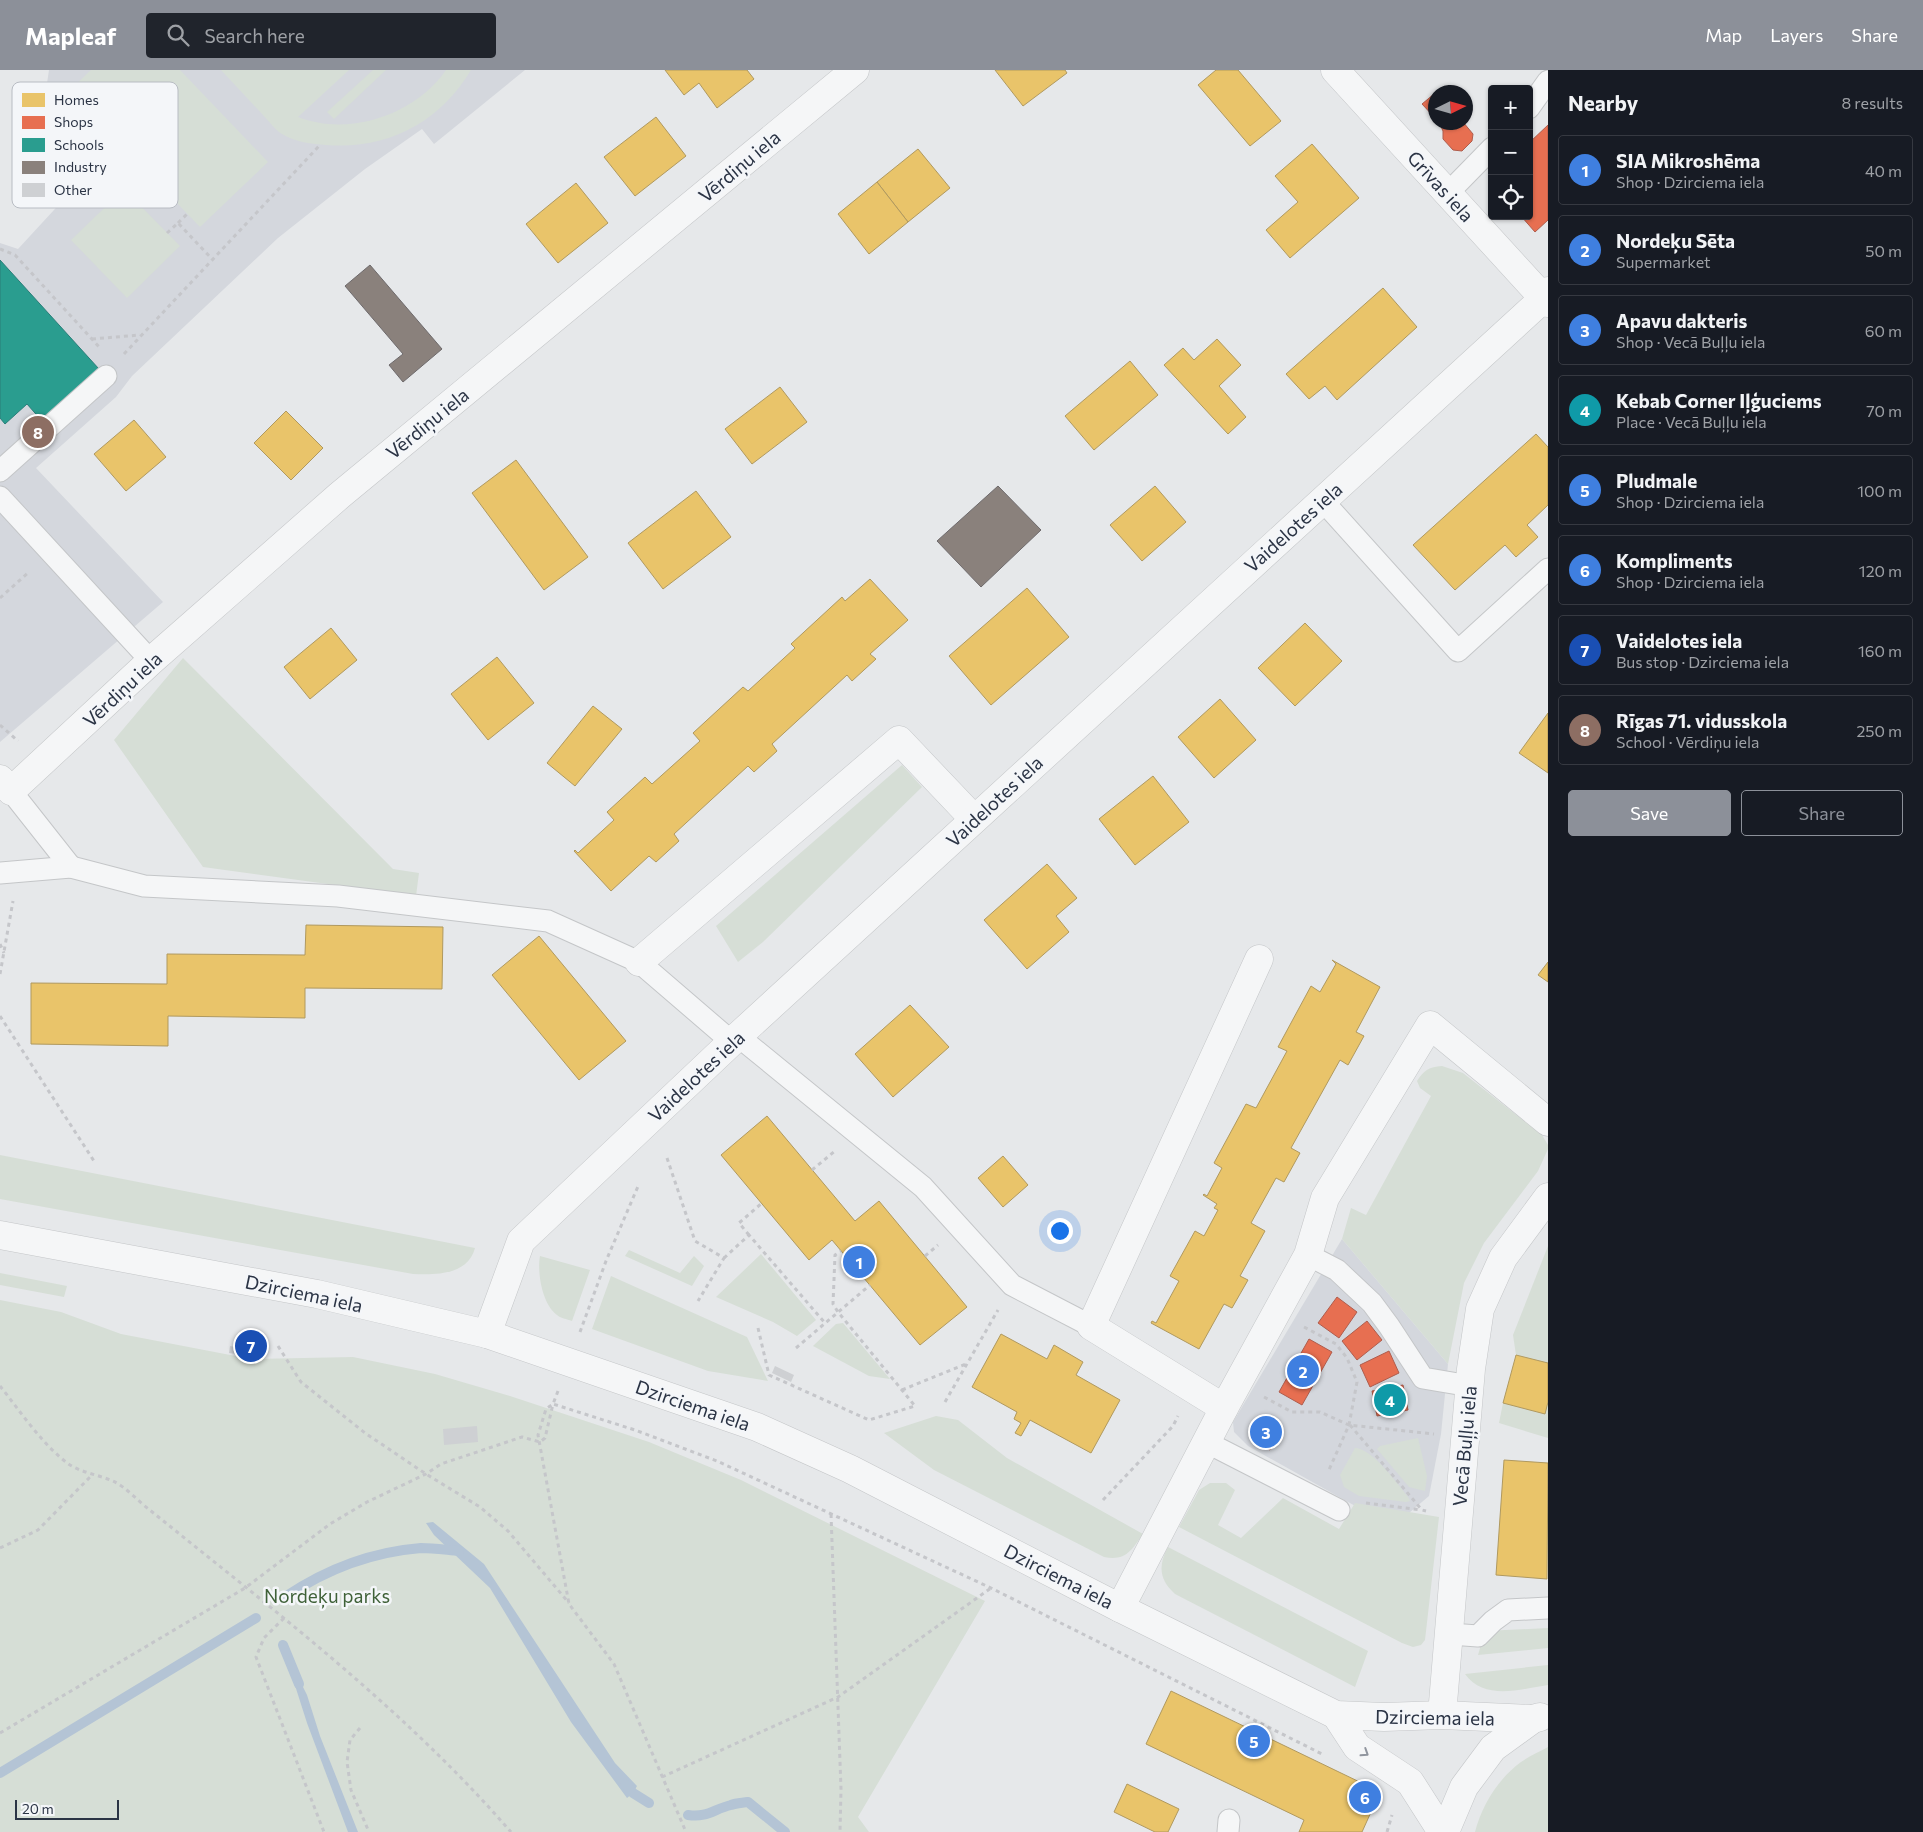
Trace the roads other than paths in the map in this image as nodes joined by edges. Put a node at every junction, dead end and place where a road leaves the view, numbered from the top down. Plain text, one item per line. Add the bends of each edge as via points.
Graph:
1 (855, 70) edge
2 (1335, 70) edge
3 (1548, 81) edge
4 (1533, 102) edge
5 (1488, 152) edge
6 (1448, 193) junction
7 (1547, 297) edge
8 (111, 370) road end
9 (0, 471) edge
10 (0, 496) edge
11 (1322, 500) junction
12 (1548, 569) edge
13 (151, 661) junction
14 (6, 785) edge
15 (974, 819) junction
16 (71, 867) junction
17 (10, 872) edge
18 (1259, 959) dead end
19 (639, 962) junction
20 (735, 1039) junction
21 (1548, 1122) edge
22 (1548, 1197) edge
23 (0, 1235) edge
24 (1308, 1255) junction
25 (1091, 1326) junction
26 (487, 1334) junction
27 (1470, 1386) junction
28 (1224, 1408) junction
29 (1206, 1442) junction
30 (1339, 1510) road end
31 (1120, 1608) junction
32 (1548, 1608) edge
33 (1450, 1634) junction
34 (1336, 1715) junction
35 (1442, 1715) junction
36 (1541, 1717) edge
37 (1442, 1832) edge
38 (1446, 1832) edge

1 - 13 street, Vērdiņu iela via 340,495
2 - 6 street, Grīvas iela
3 - 4 lane
5 - 6 lane
6 - 7 street, Grīvas iela
7 - 11 street, Vaidelotes iela
8 - 9 lane
10 - 13 lane
11 - 12 lane via 1458,651
11 - 15 street, Vaidelotes iela
13 - 14 street, Vērdiņu iela
14 - 16 lane
15 - 19 street via 899,740
15 - 20 street, Vaidelotes iela
16 - 17 lane
16 - 19 lane via 144,886 338,896 548,920
18 - 25 street
19 - 20 lane
20 - 25 lane via 923,1187 1012,1285
20 - 26 street, Vaidelotes iela via 521,1241
21 - 24 street via 1430,1025 1325,1198
22 - 27 street, Vecā Buļļu iela via 1503,1258 1480,1309
23 - 26 street, Dzirciema iela via 317,1294
24 - 27 lane via 1337,1270 1372,1304 1423,1378
24 - 28 street
25 - 28 street
26 - 31 street, Dzirciema iela via 757,1427 842,1465
27 - 33 street, Vecā Buļļu iela
28 - 29 street
29 - 30 lane
29 - 31 street
31 - 34 street, Dzirciema iela
32 - 33 lane via 1508,1610 1478,1636
33 - 35 street, Vecā Buļļu iela
34 - 35 street, Dzirciema iela
34 -> 37 street, Dzirciema iela via 1357,1747 1410,1782
35 - 36 street, Dzirciema iela
36 - 38 street via 1493,1748 1464,1787

